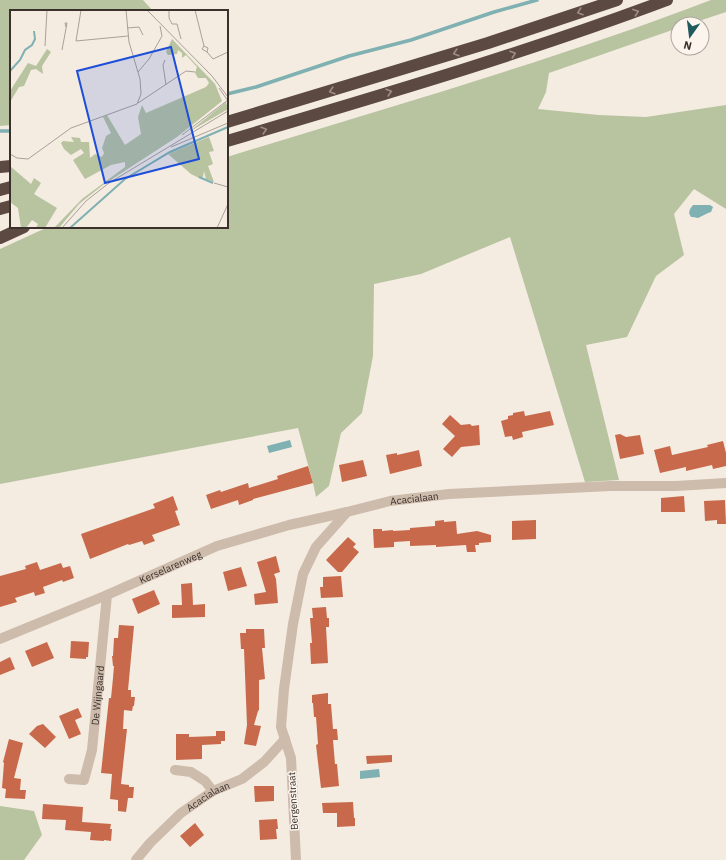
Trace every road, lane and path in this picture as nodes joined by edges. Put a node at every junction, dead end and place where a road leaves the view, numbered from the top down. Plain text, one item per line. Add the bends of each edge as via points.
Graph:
1 (616, 0) edge
2 (667, 0) edge
3 (228, 122) edge
4 (228, 141) edge
5 (10, 166) edge
6 (0, 167) edge
7 (10, 187) edge
8 (0, 190) edge
9 (10, 206) edge
10 (0, 209) edge
11 (22, 228) edge
12 (0, 238) edge
13 (726, 483) edge
14 (347, 512) junction
15 (107, 594) junction
16 (0, 639) edge
17 (285, 741) junction
18 (175, 770) dead end
19 (69, 779) dead end
20 (213, 791) junction
21 (136, 860) edge
22 (296, 860) edge

1 -> 3 highway via 488,43
4 -> 2 highway via 491,61
5 - 6 highway
7 - 8 highway
9 - 10 highway
11 - 12 highway
13 - 14 street, Acacialaan via 449,494 390,500
14 - 15 street, Kerselarenweg via 218,546
14 - 17 street via 316,547 303,574 284,689 281,727
15 - 16 street, Kerselarenweg
15 - 19 street, De Wijngaard via 92,750 84,780
17 - 20 street, Acacialaan via 242,779
17 - 22 street, Bergenstraat via 291,758
18 - 20 street via 191,772 205,780
20 - 21 street, Acacialaan via 181,813

